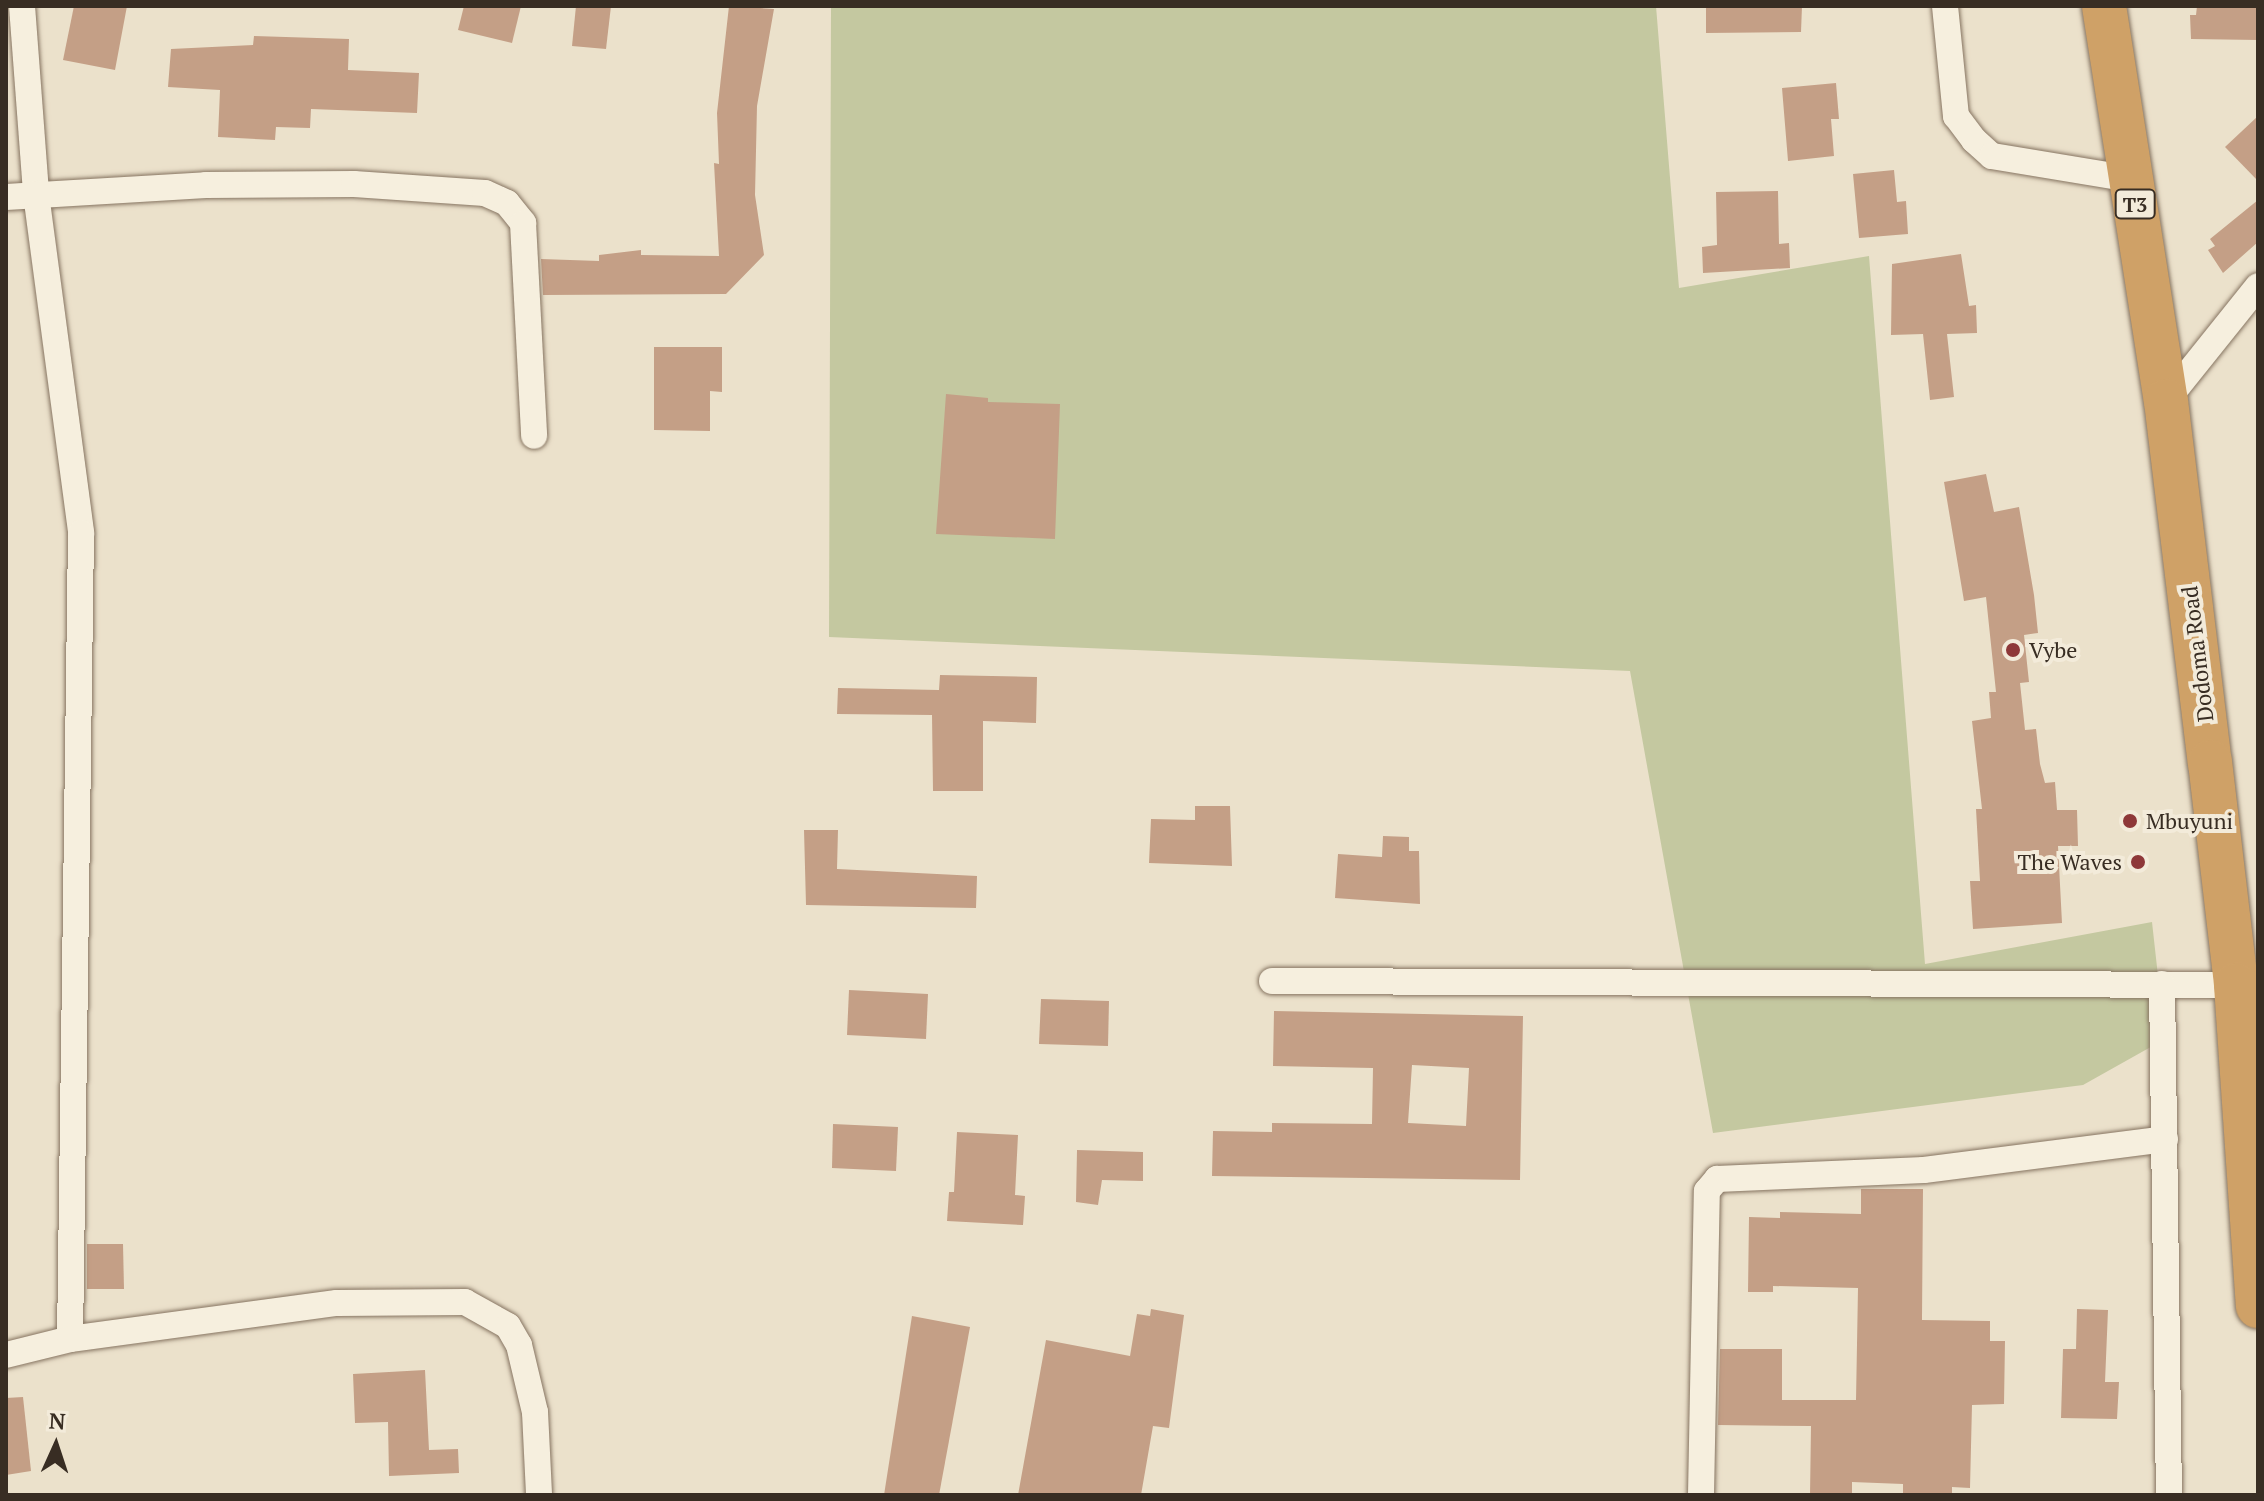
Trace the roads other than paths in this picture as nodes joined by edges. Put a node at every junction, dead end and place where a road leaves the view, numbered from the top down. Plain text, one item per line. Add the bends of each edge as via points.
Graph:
1 (22, 6) edge
2 (1945, 6) edge
3 (2104, 6) edge
4 (2131, 179) junction
5 (36, 194) junction
6 (6, 197) edge
7 (2258, 286) edge
8 (2166, 401) junction
9 (534, 436) dead end
10 (1272, 981) dead end
11 (2162, 984) junction
12 (2236, 985) junction
13 (2165, 1139) junction
14 (2256, 1214) edge
15 (2258, 1306) edge
16 (70, 1339) junction
17 (6, 1355) edge
18 (539, 1495) edge
19 (1701, 1495) edge
20 (2169, 1495) edge

1 - 5 street
2 - 4 street via 1956,116 1974,140 2003,159
3 - 4 highway, Dodoma Road / T3
4 - 8 highway, Dodoma Road / T3
5 - 6 street
5 - 9 street via 354,184 485,193 507,203 523,223
5 - 16 street via 81,533
7 - 8 street
8 - 12 highway, Dodoma Road / T3
10 - 11 street
11 - 12 street
11 - 13 street
12 - 14 highway, Dodoma Road / T3
13 - 19 street via 1924,1170 1717,1179 1707,1191
13 - 20 street
14 - 15 highway, Dodoma Road / T3
16 - 17 street
16 - 18 street via 337,1303 465,1302 508,1326 519,1345 535,1412

